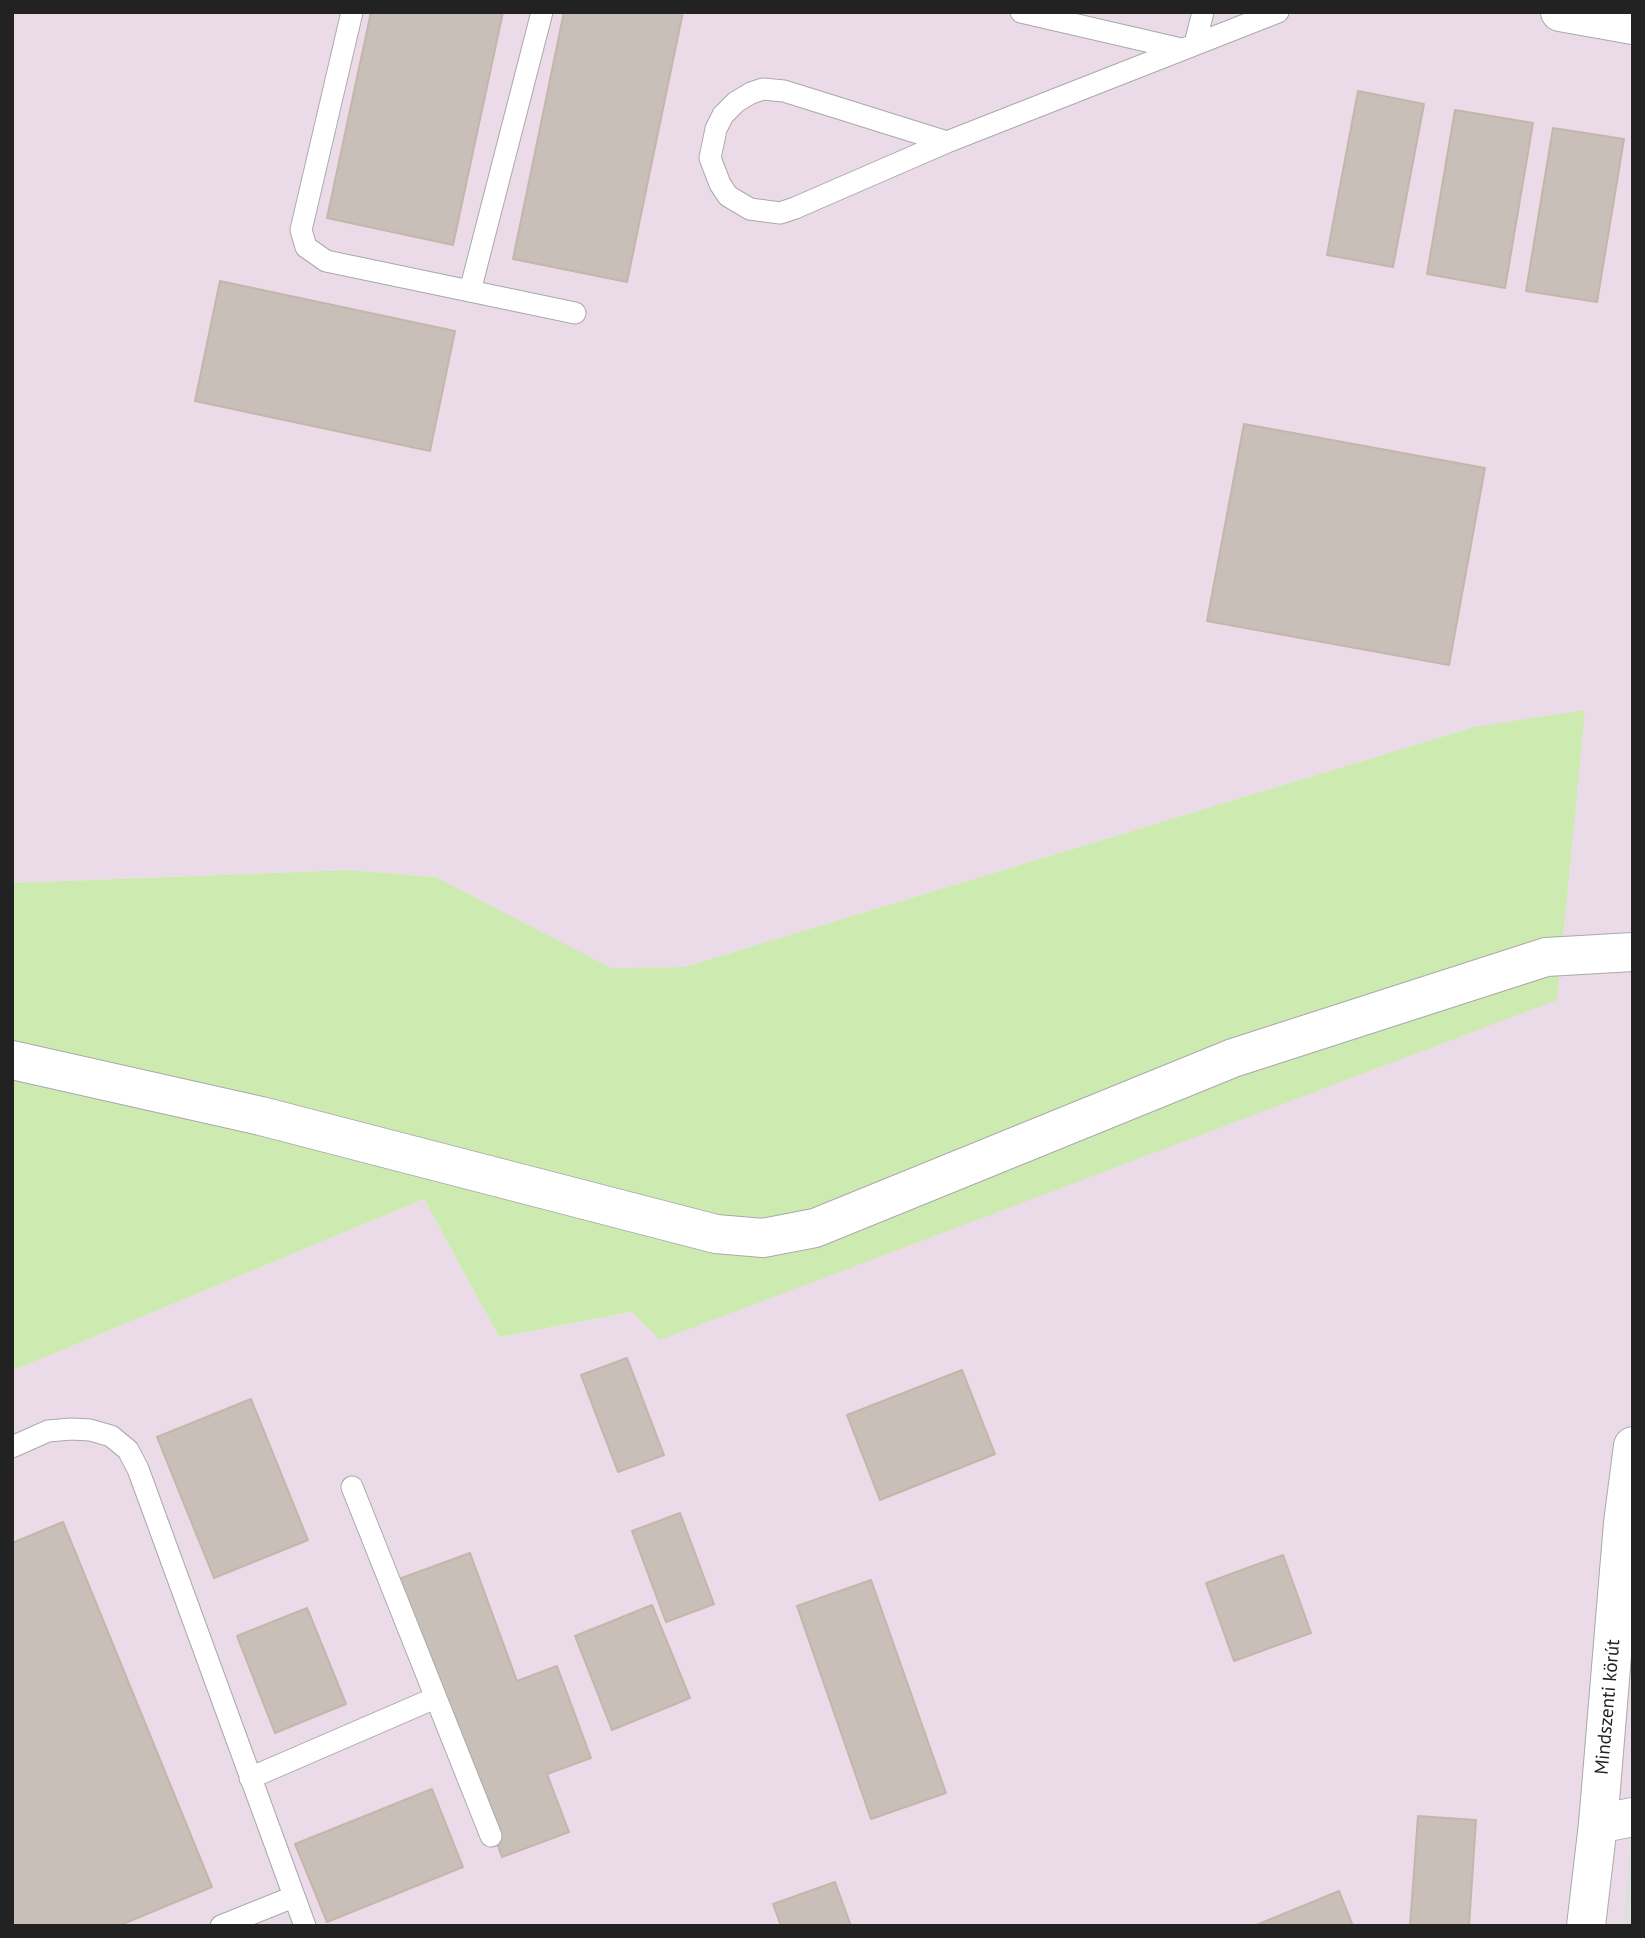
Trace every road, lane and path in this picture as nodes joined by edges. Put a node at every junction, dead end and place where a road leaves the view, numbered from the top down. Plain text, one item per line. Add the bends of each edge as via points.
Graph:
1 (352, 12) edge
2 (542, 12) edge
3 (1021, 12) edge
4 (1203, 12) edge
5 (1278, 12) edge
6 (1560, 12) edge
7 (1633, 25) edge
8 (1188, 47) junction
9 (947, 142) junction
10 (470, 291) junction
11 (575, 313) dead end
12 (1633, 952) edge
13 (12, 1060) edge
14 (1633, 1446) edge
15 (12, 1447) edge
16 (352, 1487) dead end
17 (435, 1698) junction
18 (250, 1778) junction
19 (1615, 1821) edge
20 (491, 1836) dead end
21 (293, 1897) junction
22 (221, 1926) edge
23 (305, 1926) edge
24 (1586, 1926) edge

1 - 10 lane via 301,229 306,247 326,261
2 - 10 lane
3 - 8 lane
4 - 8 lane
5 - 8 lane
6 - 7 street
8 - 9 lane
9 - 9 lane via 780,213 750,209 728,196 710,158 723,115 736,102 763,89 784,91
10 - 11 lane
12 - 13 street via 1546,957 1246,1054 815,1228 763,1238 716,1234 261,1116
14 - 19 street, Mindszenti körút via 1623,1523
15 - 18 lane via 48,1432 71,1429 111,1436 128,1450
16 - 17 lane
17 - 18 lane
17 - 20 lane
18 - 21 lane
19 - 24 street, Mindszenti körút
21 - 22 lane
21 - 23 lane

